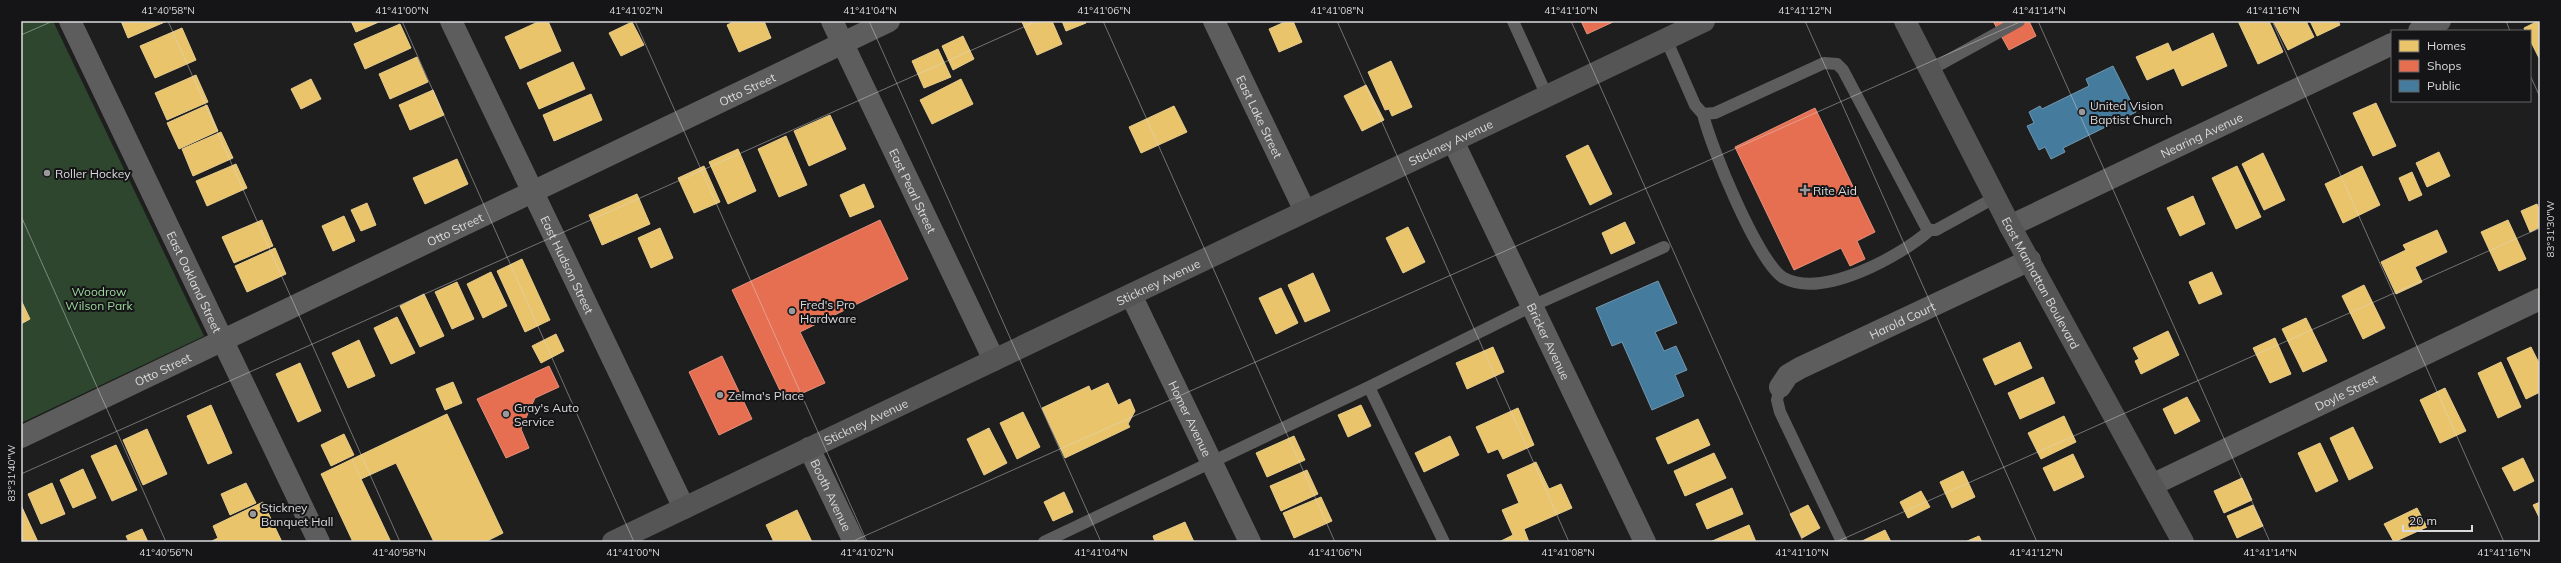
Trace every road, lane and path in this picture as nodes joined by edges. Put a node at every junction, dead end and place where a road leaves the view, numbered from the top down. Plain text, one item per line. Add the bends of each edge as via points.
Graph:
1 (70, 21) edge
2 (451, 21) edge
3 (832, 21) edge
4 (889, 21) edge
5 (1214, 21) edge
6 (1513, 21) edge
7 (1704, 21) edge
8 (1905, 21) edge
9 (2019, 21) edge
10 (2440, 21) edge
11 (2421, 30) edge
12 (1666, 39) junction
13 (842, 43) junction
14 (2391, 44) edge
15 (1930, 70) junction
16 (1547, 96) junction
17 (1703, 114) junction
18 (1453, 141) junction
19 (532, 191) junction
20 (1996, 198) junction
21 (1305, 211) junction
22 (2010, 226) junction
23 (1930, 230) junction
24 (1664, 247) dead end
25 (2030, 260) junction
26 (1132, 294) junction
27 (2540, 299) edge
28 (1532, 306) junction
29 (223, 341) junction
30 (994, 360) junction
31 (1369, 387) junction
32 (1780, 387) joint
33 (21, 437) edge
34 (809, 448) junction
35 (1212, 463) junction
36 (2152, 485) junction
37 (684, 508) junction
38 (616, 541) edge
39 (1046, 541) edge
40 (319, 542) edge
41 (854, 542) edge
42 (1250, 542) edge
43 (1444, 542) edge
44 (1645, 542) edge
45 (1842, 542) edge
46 (2183, 542) edge

1 - 29 street, East Oakland Street
2 - 19 street, East Hudson Street
3 - 13 street, East Pearl Street
4 - 13 street, Otto Street
5 - 21 street, East Lake Street
6 - 16 lane
7 - 12 street, Stickney Avenue
8 - 15 street, East Manhattan Boulevard
9 - 15 lane
10 - 11 street
12 - 16 street, Stickney Avenue
12 - 17 lane via 1695,105
13 - 19 street, Otto Street
13 - 30 street, East Pearl Street
14 - 22 street, Nearing Avenue
15 - 20 street, East Manhattan Boulevard
16 - 18 street, Stickney Avenue
17 - 23 lane via 1715,114 1824,63 1837,64 1843,70 1926,227
17 - 23 lane via 1714,151 1766,261 1784,278 1810,282 1852,276 1904,250
18 - 21 street, Stickney Avenue
18 - 28 street, Bricker Avenue
19 - 29 street, Otto Street
19 - 37 street, East Hudson Street
20 - 22 street, East Manhattan Boulevard
20 - 23 lane via 1936,230
21 - 26 street, Stickney Avenue
22 - 25 street, East Manhattan Boulevard
24 - 28 lane
25 - 32 street, Harold Court via 1800,368 1788,375
25 - 36 street, East Manhattan Boulevard
26 - 30 street, Stickney Avenue
26 - 35 street, Homer Avenue
27 - 36 street, Doyle Street
28 - 31 lane
28 - 44 street, Bricker Avenue
29 - 33 street, Otto Street
29 - 40 street, East Oakland Street
30 - 34 street, Stickney Avenue
31 - 35 lane
31 - 43 lane
32 - 45 lane via 1777,400 1780,412
34 - 37 street, Stickney Avenue
34 - 41 street, Booth Avenue
35 - 39 lane
35 - 42 street, Homer Avenue
36 - 46 street, East Manhattan Boulevard
37 - 38 street, Stickney Avenue

